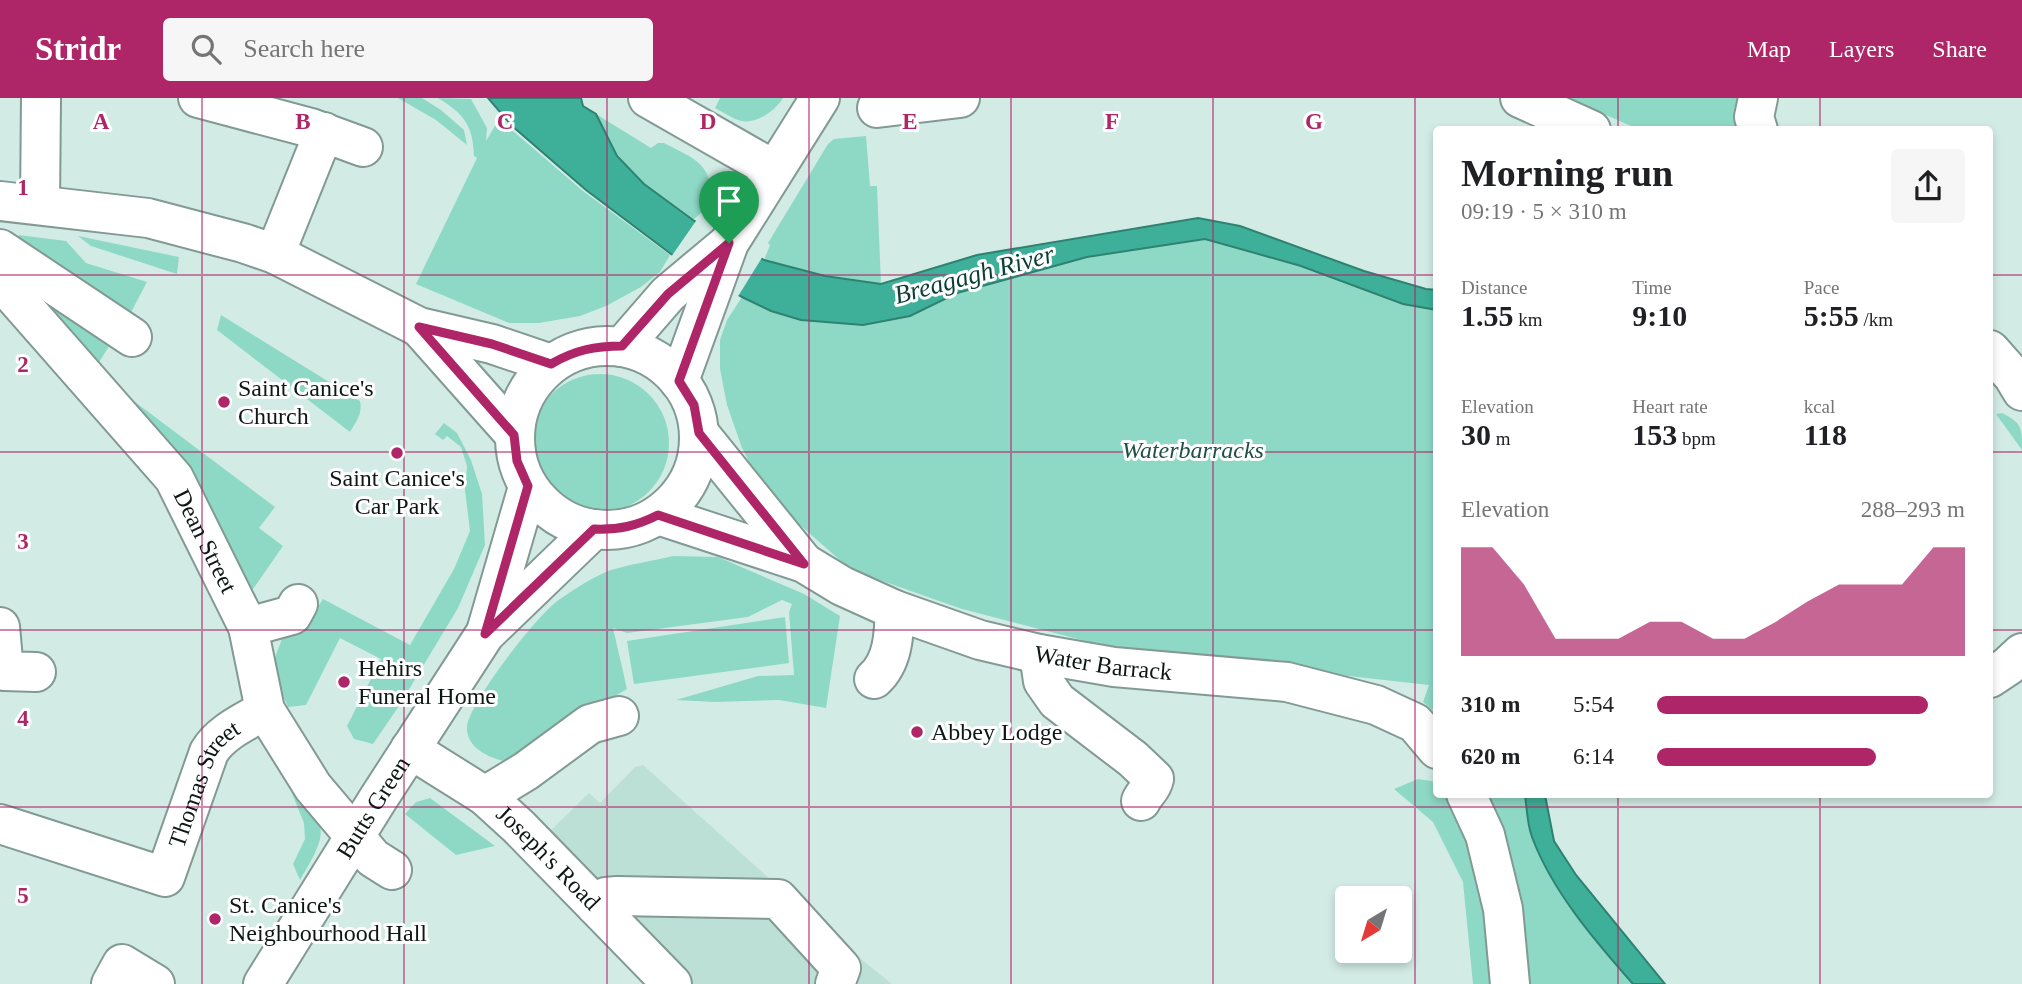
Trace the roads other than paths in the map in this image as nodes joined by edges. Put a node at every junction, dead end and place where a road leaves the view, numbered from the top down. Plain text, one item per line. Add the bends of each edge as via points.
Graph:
1 (41, 98) edge
2 (198, 98) edge
3 (648, 98) edge
4 (820, 98) edge
5 (960, 98) edge
6 (1520, 98) edge
7 (1758, 98) edge
8 (877, 108) dead end
9 (698, 110) edge
10 (1582, 126) edge
11 (1757, 126) edge
12 (324, 132) junction
13 (363, 147) dead end
14 (774, 170) junction
15 (0, 201) edge
16 (40, 204) junction
17 (0, 249) edge
18 (275, 254) junction
19 (0, 280) edge
20 (694, 294) junction
21 (419, 327) junction
22 (132, 337) dead end
23 (622, 346) junction
24 (1993, 353) edge
25 (551, 364) junction
26 (679, 381) junction
27 (2022, 391) edge
28 (699, 433) junction
29 (514, 435) junction
30 (528, 486) junction
31 (658, 515) junction
32 (594, 529) junction
33 (804, 564) junction
34 (298, 604) dead end
35 (895, 610) junction
36 (0, 626) edge
37 (248, 627) junction
38 (485, 634) junction
39 (2022, 653) edge
40 (1039, 654) junction
41 (36, 672) dead end
42 (1993, 676) edge
43 (874, 679) dead end
44 (265, 710) junction
45 (619, 716) dead end
46 (1426, 736) edge
47 (410, 749) junction
48 (485, 796) junction
49 (1468, 798) edge
50 (1140, 801) dead end
51 (0, 824) edge
52 (355, 836) junction
53 (392, 870) dead end
54 (596, 906) junction
55 (336, 917) dead end
56 (297, 930) junction
57 (111, 984) edge
58 (155, 984) edge
59 (263, 984) edge
60 (672, 984) edge
61 (835, 984) edge
62 (1510, 984) edge

1 - 16 street
2 - 12 street
3 - 9 street
4 - 14 street
5 - 8 street
6 - 10 street
7 - 11 street
9 - 14 street
12 - 13 street
12 - 18 street
14 - 20 street
15 - 16 street
16 - 18 street via 148,218
17 - 22 street
18 - 21 street
19 - 37 street, Dean Street via 174,478
20 - 23 street
20 - 26 street
21 - 25 street
21 - 29 street
23 - 25 street via 573,352
23 - 26 street via 663,365
24 - 27 street
25 - 29 street via 532,383 519,408
26 - 28 street via 694,405
28 - 31 street via 691,474 681,493
28 - 33 street, Water Barrack
29 - 30 street via 517,461
30 - 32 street via 545,507 568,522
30 - 38 street, Butts Green
31 - 32 street via 616,530
31 - 33 street, Water Barrack
32 - 38 street, Butts Green
33 - 35 street, Water Barrack
34 - 37 street via 292,615
35 - 40 street, Water Barrack via 980,640
35 - 43 street via 885,669
36 - 41 street via 4,671
37 - 44 street, Dean Street
38 - 47 street, Butts Green
39 - 42 street
40 - 46 street, Water Barrack via 1114,667 1287,682 1376,705
40 - 50 street via 1043,681 1058,701 1154,779
44 - 51 street, Thomas Street via 215,741 165,877
44 - 52 street, Dean Street via 313,787
45 - 48 street via 590,724
47 - 48 street, Joseph's Road
47 - 52 street, Butts Green
48 - 54 street, Joseph's Road
49 - 62 street via 1485,835 1503,909
52 - 53 street, Dean Street via 373,858
52 - 56 street, Butts Green
54 - 60 street, Joseph's Road
54 - 61 street via 606,897 617,896 778,899 841,968
55 - 56 street
56 - 59 street, Butts Green
57 - 58 street via 122,964

